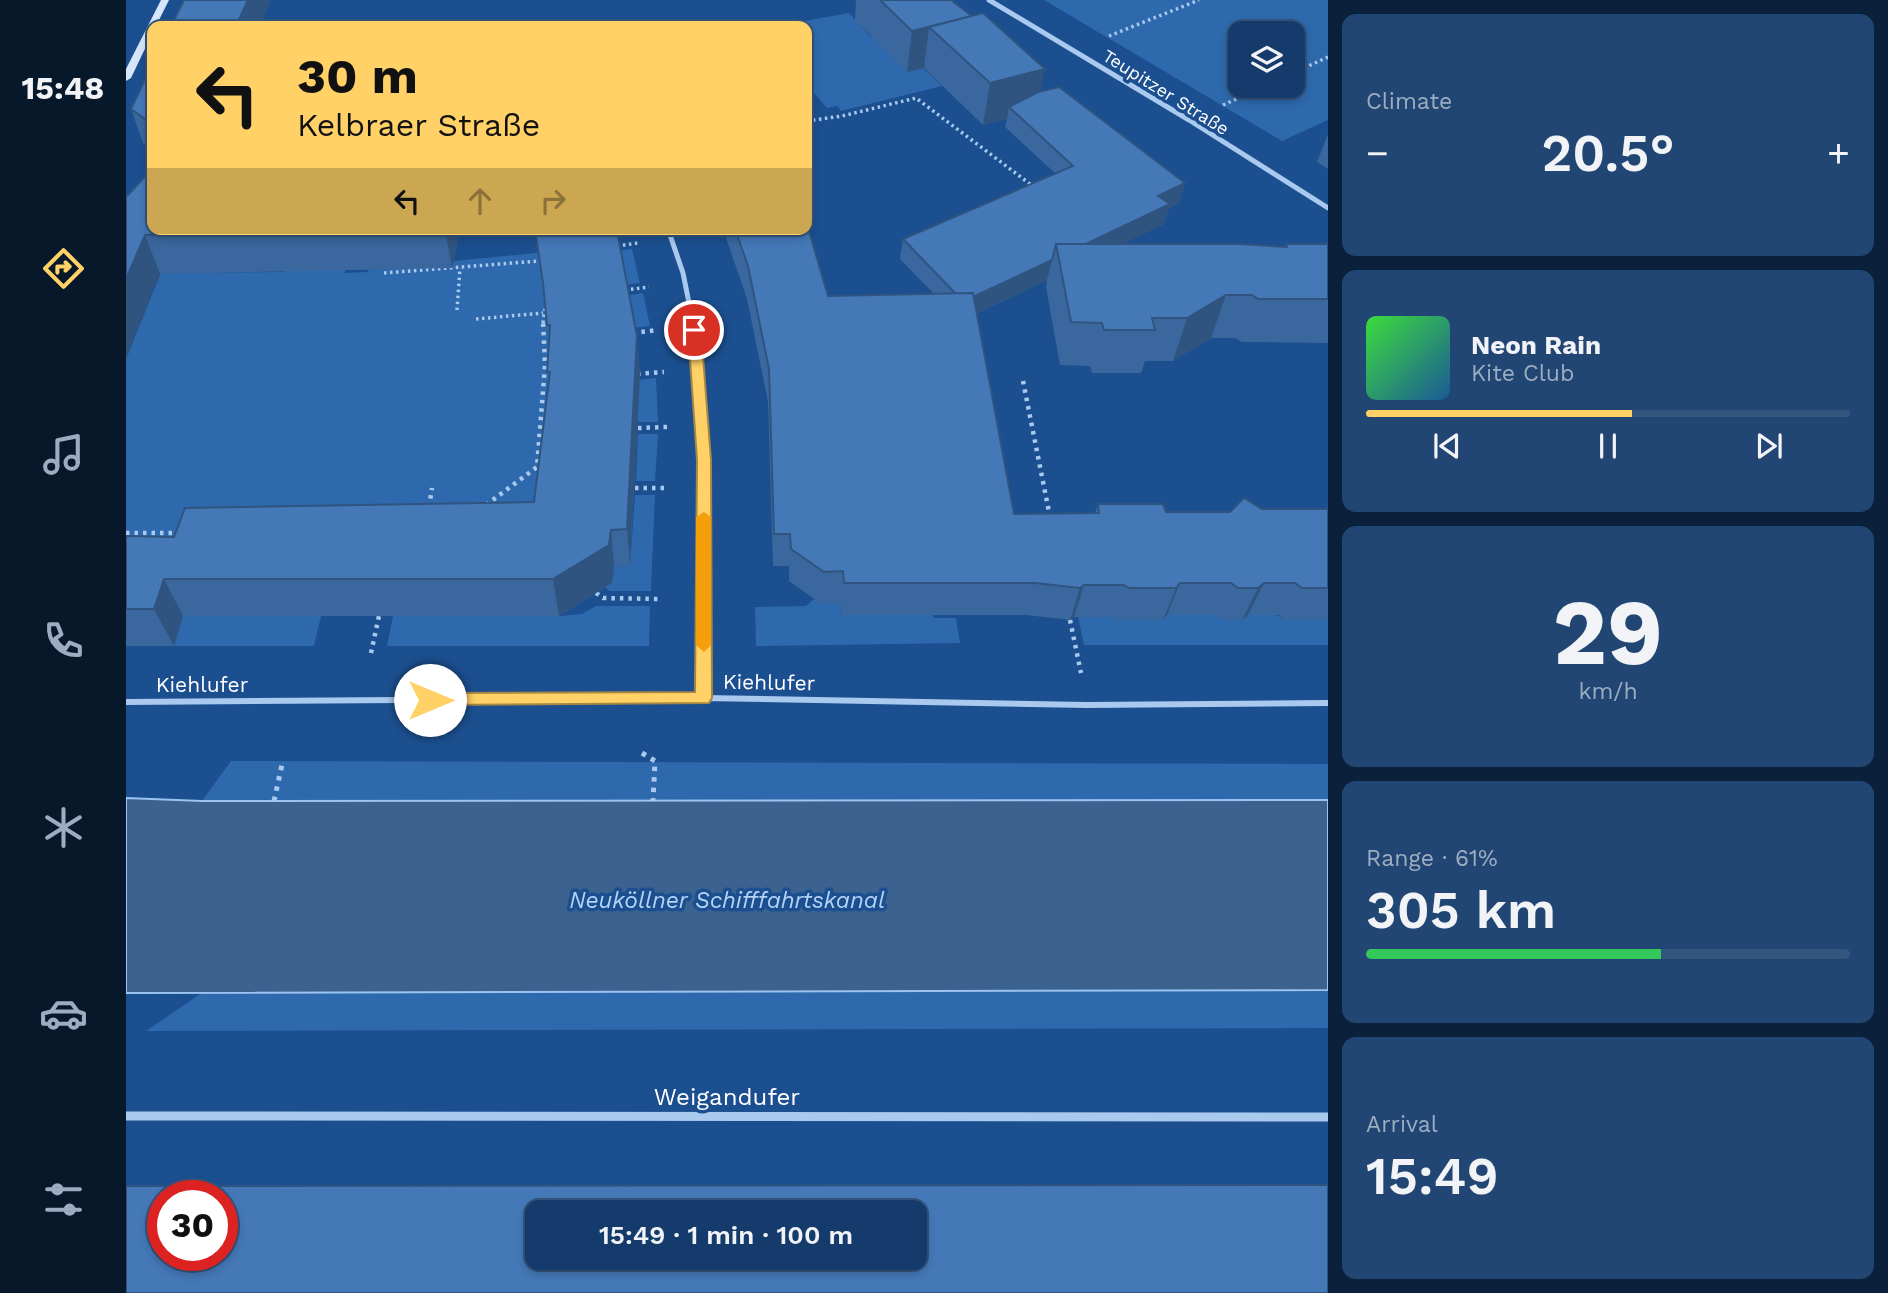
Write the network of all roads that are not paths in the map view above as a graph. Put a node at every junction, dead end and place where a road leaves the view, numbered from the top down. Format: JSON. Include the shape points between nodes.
{"nodes":[{"id":1,"x":164,"y":0,"type":"edge"},
{"id":2,"x":989,"y":0,"type":"edge"},
{"id":3,"x":154,"y":21,"type":"edge"},
{"id":4,"x":147,"y":35,"type":"edge"},
{"id":5,"x":126,"y":78,"type":"edge"},
{"id":6,"x":1328,"y":208,"type":"edge"},
{"id":7,"x":671,"y":235,"type":"edge"},
{"id":8,"x":703,"y":698,"type":"junction"},
{"id":9,"x":126,"y":702,"type":"edge"},
{"id":10,"x":1328,"y":703,"type":"edge"},
{"id":11,"x":126,"y":1116,"type":"edge"},
{"id":12,"x":1328,"y":1117,"type":"edge"}],
"edges":[{"from":1,"to":3,"type":"street"},
{"from":2,"to":6,"type":"street","name":"Teupitzer Straße"},
{"from":4,"to":5,"type":"street"},
{"from":7,"to":8,"type":"street","via":[[692,306],[699,379],[704,460]]},
{"from":8,"to":9,"type":"street","name":"Kiehlufer"},
{"from":8,"to":10,"type":"street","name":"Kiehlufer","via":[[1087,705]]},
{"from":11,"to":12,"type":"street","name":"Weigandufer"}]}
